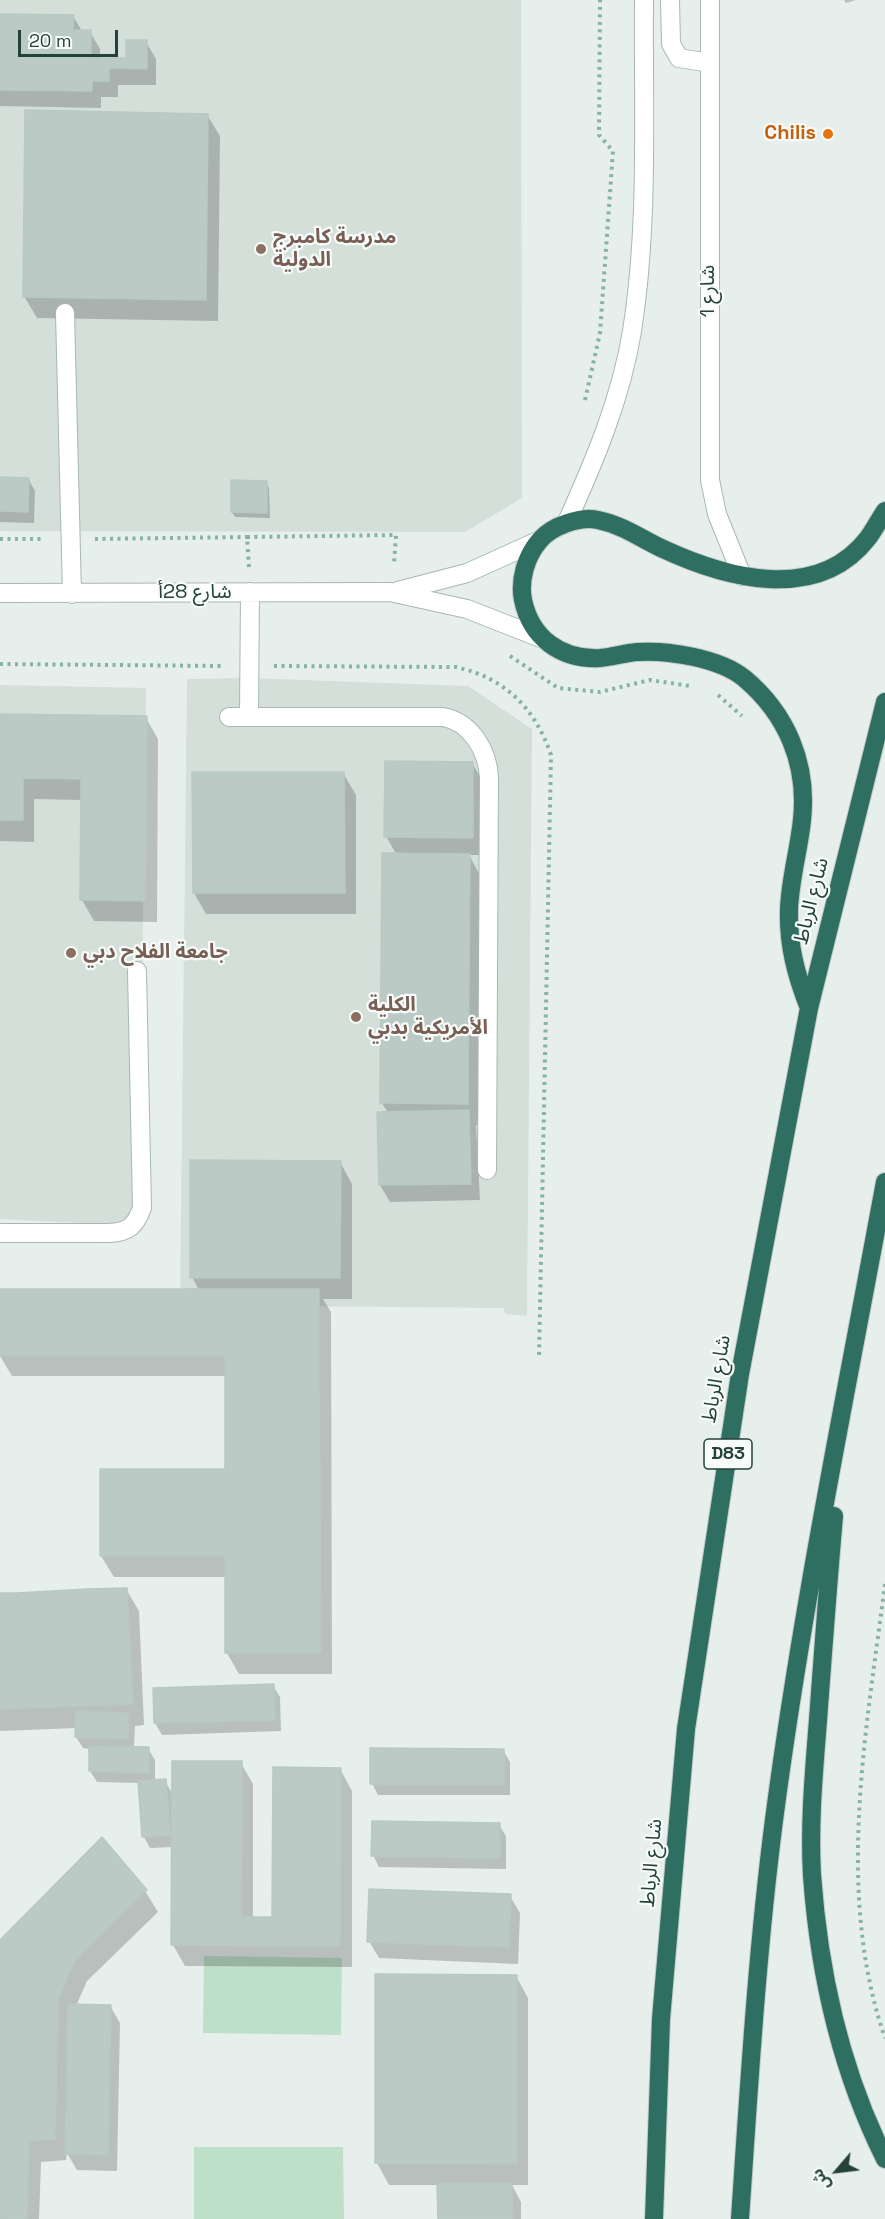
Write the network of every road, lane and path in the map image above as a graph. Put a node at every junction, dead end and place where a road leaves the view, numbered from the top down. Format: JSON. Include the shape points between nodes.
{"nodes":[{"id":1,"x":600,"y":0,"type":"edge"},
{"id":2,"x":644,"y":0,"type":"edge"},
{"id":3,"x":670,"y":0,"type":"edge"},
{"id":4,"x":711,"y":0,"type":"edge"},
{"id":5,"x":710,"y":63,"type":"junction"},
{"id":6,"x":65,"y":313,"type":"dead end"},
{"id":7,"x":583,"y":409,"type":"dead end"},
{"id":8,"x":885,"y":511,"type":"edge"},
{"id":9,"x":566,"y":524,"type":"junction"},
{"id":10,"x":247,"y":537,"type":"junction"},
{"id":11,"x":0,"y":539,"type":"edge"},
{"id":12,"x":71,"y":539,"type":"junction"},
{"id":13,"x":540,"y":540,"type":"junction"},
{"id":14,"x":742,"y":576,"type":"junction"},
{"id":15,"x":250,"y":592,"type":"junction"},
{"id":16,"x":390,"y":592,"type":"junction"},
{"id":17,"x":0,"y":593,"type":"edge"},
{"id":18,"x":72,"y":594,"type":"junction"},
{"id":19,"x":542,"y":638,"type":"junction"},
{"id":20,"x":0,"y":664,"type":"edge"},
{"id":21,"x":250,"y":666,"type":"junction"},
{"id":22,"x":885,"y":702,"type":"edge"},
{"id":23,"x":229,"y":717,"type":"dead end"},
{"id":24,"x":249,"y":717,"type":"junction"},
{"id":25,"x":137,"y":971,"type":"dead end"},
{"id":26,"x":809,"y":1008,"type":"junction"},
{"id":27,"x":486,"y":1170,"type":"dead end"},
{"id":28,"x":885,"y":1182,"type":"edge"},
{"id":29,"x":0,"y":1233,"type":"edge"},
{"id":30,"x":539,"y":1358,"type":"dead end"},
{"id":31,"x":841,"y":1426,"type":"junction"},
{"id":32,"x":885,"y":1584,"type":"edge"},
{"id":33,"x":885,"y":2038,"type":"edge"},
{"id":34,"x":885,"y":2159,"type":"edge"},
{"id":35,"x":654,"y":2219,"type":"edge"},
{"id":36,"x":740,"y":2219,"type":"edge"}],
"edges":[{"from":1,"to":7,"type":"path","via":[[599,135],[613,151],[600,333]]},
{"from":2,"to":9,"type":"street","via":[[640,264],[632,333],[616,401]]},
{"from":3,"to":5,"type":"street","via":[[671,44],[680,58]]},
{"from":4,"to":5,"type":"street","name":"شارع 1"},
{"from":5,"to":14,"type":"street","name":"شارع 1","via":[[710,480],[717,514]]},
{"from":6,"to":12,"type":"street"},
{"from":8,"to":14,"type":"highway","via":[[867,540],[841,562],[810,577],[776,581]]},
{"from":9,"to":13,"type":"highway"},
{"from":9,"to":14,"type":"highway","via":[[595,519],[701,564]]},
{"from":10,"to":12,"type":"path"},
{"from":10,"to":15,"type":"path"},
{"from":10,"to":16,"type":"path","via":[[396,536]]},
{"from":11,"to":12,"type":"path"},
{"from":12,"to":18,"type":"street"},
{"from":13,"to":16,"type":"street","name":"شارع 28أ","via":[[467,573]]},
{"from":13,"to":19,"type":"highway","via":[[526,563],[521,590],[527,616]]},
{"from":15,"to":16,"type":"street","name":"شارع 28أ"},
{"from":15,"to":18,"type":"street","name":"شارع 28أ"},
{"from":15,"to":21,"type":"street"},
{"from":16,"to":19,"type":"street","name":"شارع 28أ","via":[[467,609]]},
{"from":17,"to":18,"type":"street","name":"شارع 28أ"},
{"from":19,"to":26,"type":"highway","via":[[559,651],[580,657],[674,653],[708,661],[742,676],[770,702],[797,754],[803,787],[789,908],[795,973]]},
{"from":20,"to":21,"type":"path"},
{"from":21,"to":24,"type":"street"},
{"from":21,"to":30,"type":"path","via":[[456,668],[475,672],[511,691],[526,706],[546,739],[551,755]]},
{"from":22,"to":26,"type":"highway","name":"شارع الرباط","number":"D83"},
{"from":23,"to":24,"type":"street"},
{"from":24,"to":27,"type":"street","via":[[443,717],[464,724],[483,752],[489,778]]},
{"from":25,"to":29,"type":"street","via":[[142,1208],[136,1223],[124,1232]]},
{"from":26,"to":35,"type":"highway","name":"شارع الرباط","number":"D83","via":[[740,1374],[686,1729],[662,2019]]},
{"from":28,"to":31,"type":"highway"},
{"from":31,"to":34,"type":"highway","via":[[813,1784],[812,1872],[821,1960],[841,2047]]},
{"from":31,"to":36,"type":"highway","via":[[801,1632],[774,1822],[750,2065]]},
{"from":32,"to":33,"type":"path","via":[[863,1756],[857,1889],[873,2004]]}]}
